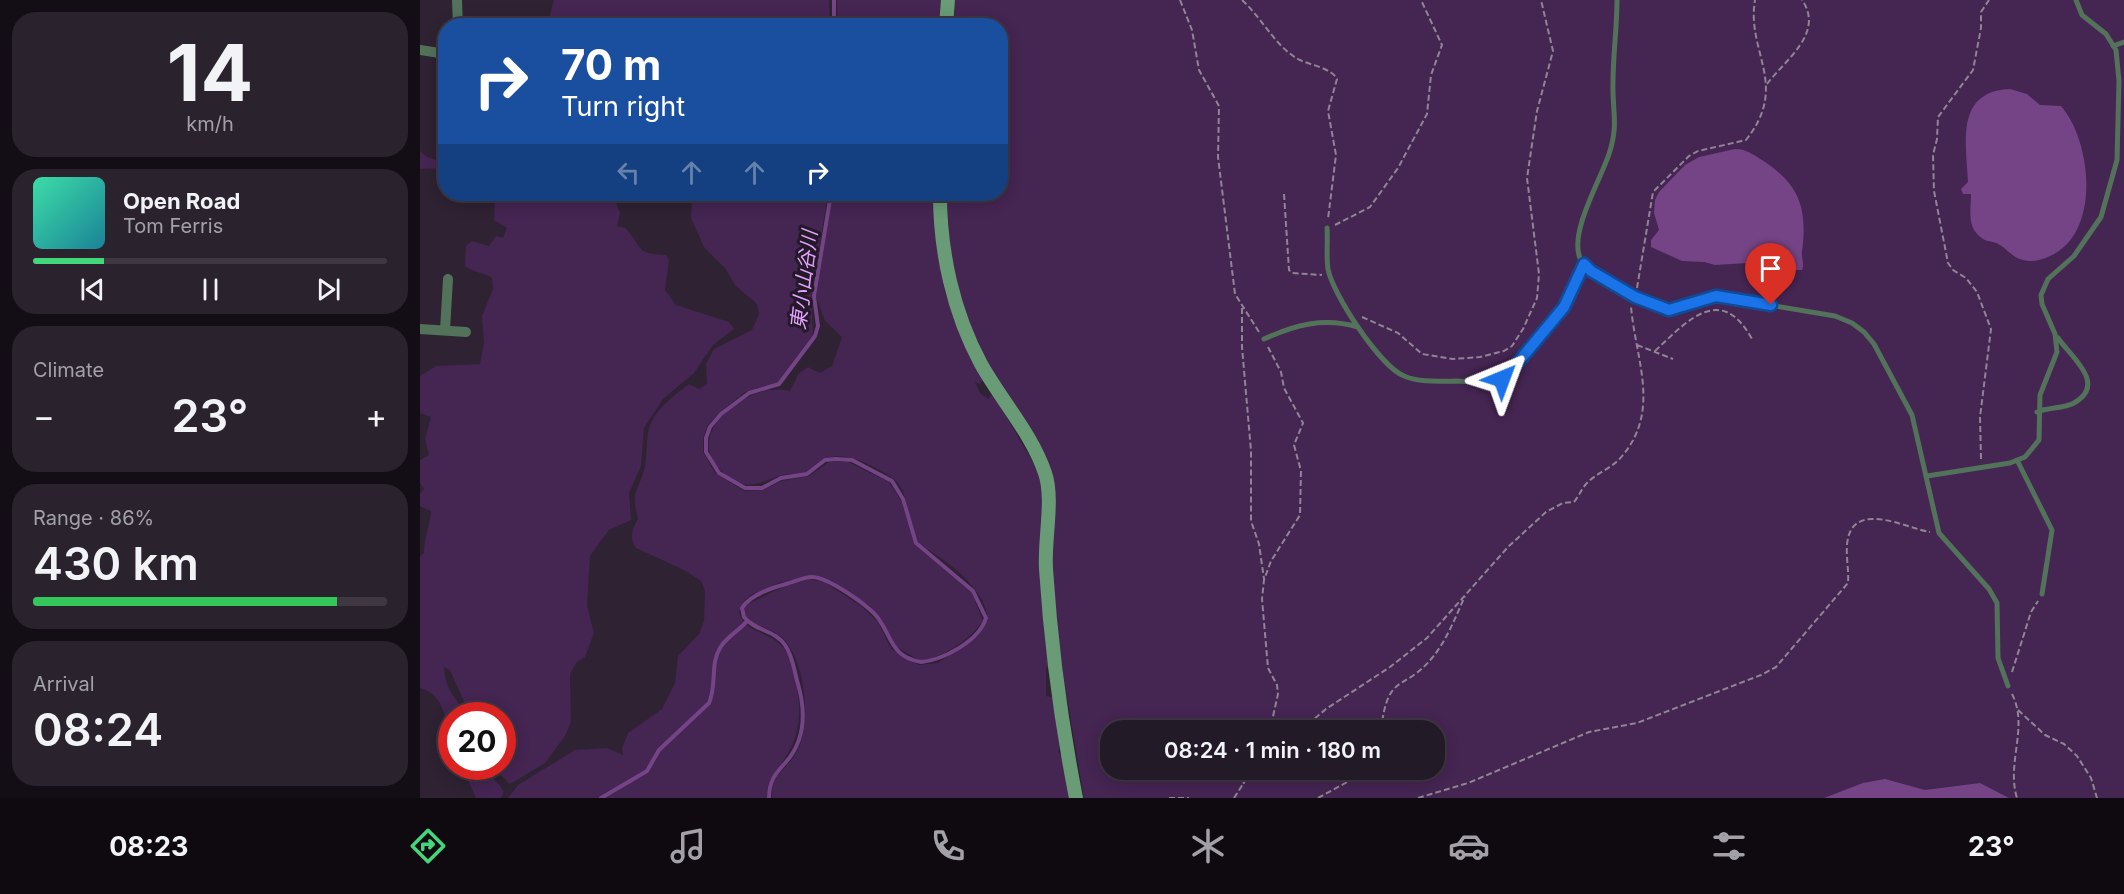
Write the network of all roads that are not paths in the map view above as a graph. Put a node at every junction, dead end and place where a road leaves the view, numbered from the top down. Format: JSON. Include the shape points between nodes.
{"nodes":[{"id":1,"x":457,"y":0,"type":"edge"},
{"id":2,"x":948,"y":0,"type":"edge"},
{"id":3,"x":1617,"y":0,"type":"edge"},
{"id":4,"x":2076,"y":0,"type":"edge"},
{"id":5,"x":458,"y":18,"type":"edge"},
{"id":6,"x":947,"y":18,"type":"edge"},
{"id":7,"x":2124,"y":42,"type":"edge"},
{"id":8,"x":2113,"y":45,"type":"junction"},
{"id":9,"x":420,"y":50,"type":"edge"},
{"id":10,"x":438,"y":53,"type":"edge"},
{"id":11,"x":2124,"y":70,"type":"edge"},
{"id":12,"x":2118,"y":75,"type":"junction"},
{"id":13,"x":940,"y":201,"type":"edge"},
{"id":14,"x":1327,"y":228,"type":"road end"},
{"id":15,"x":1584,"y":264,"type":"junction"},
{"id":16,"x":448,"y":279,"type":"dead end"},
{"id":17,"x":1358,"y":327,"type":"junction"},
{"id":18,"x":420,"y":328,"type":"edge"},
{"id":19,"x":445,"y":330,"type":"junction"},
{"id":20,"x":466,"y":332,"type":"dead end"},
{"id":21,"x":2055,"y":334,"type":"junction"},
{"id":22,"x":1264,"y":339,"type":"road end"},
{"id":23,"x":2037,"y":412,"type":"junction"},
{"id":24,"x":2017,"y":460,"type":"junction"},
{"id":25,"x":1927,"y":476,"type":"junction"},
{"id":26,"x":2042,"y":594,"type":"road end"},
{"id":27,"x":2008,"y":686,"type":"road end"},
{"id":28,"x":1076,"y":798,"type":"edge"}],
"edges":[{"from":1,"to":5,"type":"street"},
{"from":2,"to":6,"type":"street"},
{"from":3,"to":15,"type":"lane","via":[[1613,82],[1616,119],[1608,156],[1591,192],[1578,245]]},
{"from":4,"to":8,"type":"lane","via":[[2082,15],[2106,34]]},
{"from":7,"to":8,"type":"lane"},
{"from":8,"to":12,"type":"lane"},
{"from":9,"to":10,"type":"street"},
{"from":11,"to":12,"type":"lane"},
{"from":12,"to":21,"type":"lane","via":[[2117,160],[2101,217],[2074,256],[2048,279],[2041,295]]},
{"from":13,"to":28,"type":"street","via":[[944,256],[957,311],[981,363],[1045,474],[1050,620],[1064,737]]},
{"from":14,"to":17,"type":"lane","via":[[1330,275]]},
{"from":15,"to":17,"type":"lane","via":[[1564,307],[1502,379],[1488,382],[1407,377],[1390,365]]},
{"from":15,"to":25,"type":"lane","via":[[1632,296],[1669,310],[1707,297],[1728,297],[1835,316],[1852,323],[1874,344],[1912,415]]},
{"from":16,"to":19,"type":"street"},
{"from":17,"to":22,"type":"lane","via":[[1321,322],[1296,326]]},
{"from":18,"to":19,"type":"street"},
{"from":19,"to":20,"type":"street"},
{"from":21,"to":23,"type":"lane","via":[[2057,352]]},
{"from":21,"to":23,"type":"lane","via":[[2084,370],[2088,382],[2073,404]]},
{"from":23,"to":24,"type":"lane","via":[[2038,440],[2032,451]]},
{"from":24,"to":25,"type":"lane"},
{"from":24,"to":26,"type":"lane","via":[[2052,530]]},
{"from":25,"to":27,"type":"lane","via":[[1939,533],[1997,603],[1998,658]]}]}
